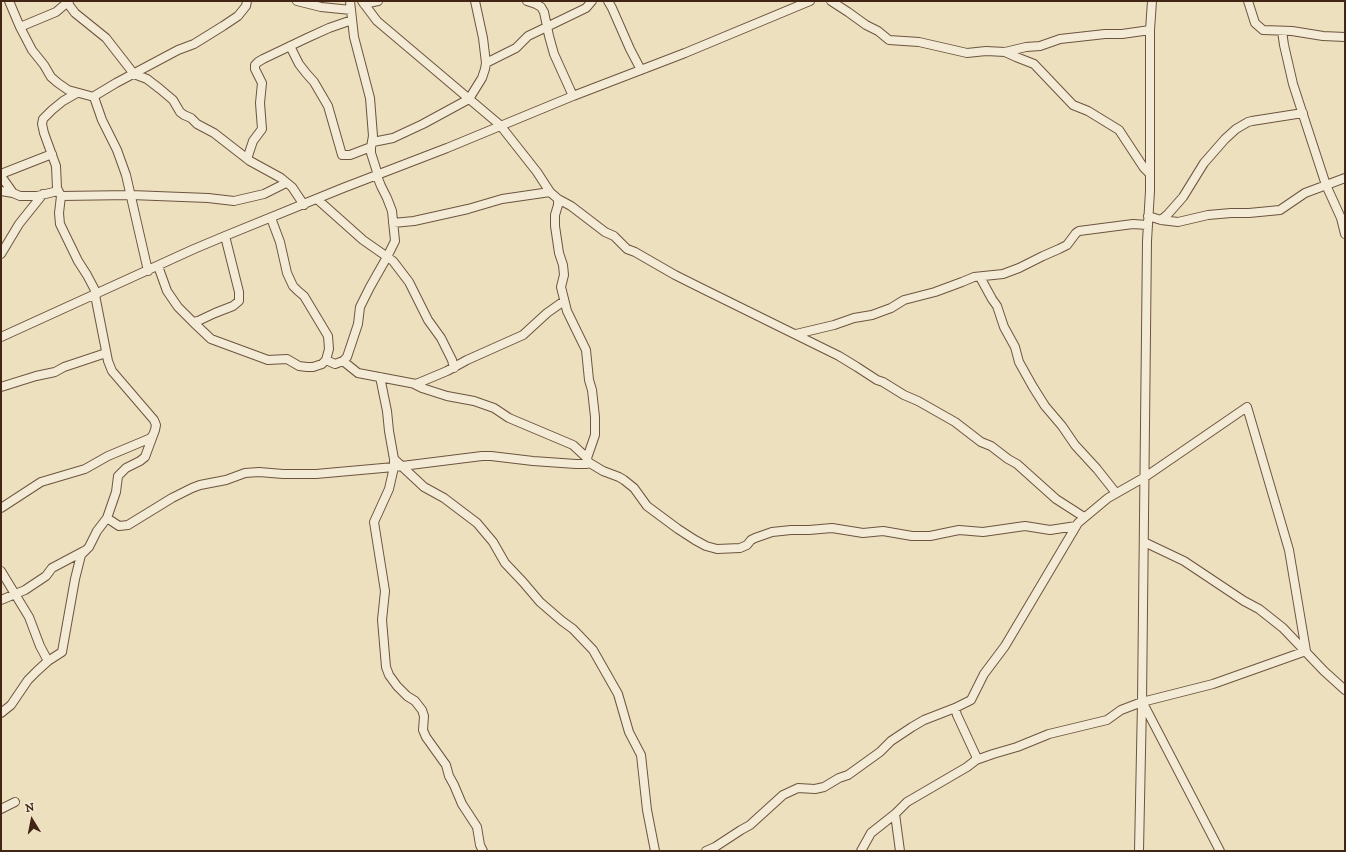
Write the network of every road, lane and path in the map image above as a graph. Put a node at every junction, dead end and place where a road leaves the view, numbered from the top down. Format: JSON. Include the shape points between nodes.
{"nodes":[{"id":1,"x":9,"y":1,"type":"edge"},
{"id":2,"x":67,"y":1,"type":"edge"},
{"id":3,"x":247,"y":1,"type":"edge"},
{"id":4,"x":297,"y":1,"type":"edge"},
{"id":5,"x":350,"y":1,"type":"edge"},
{"id":6,"x":378,"y":1,"type":"edge"},
{"id":7,"x":475,"y":1,"type":"edge"},
{"id":8,"x":527,"y":1,"type":"edge"},
{"id":9,"x":592,"y":1,"type":"edge"},
{"id":10,"x":608,"y":1,"type":"edge"},
{"id":11,"x":832,"y":1,"type":"edge"},
{"id":12,"x":1152,"y":1,"type":"edge"},
{"id":13,"x":1248,"y":1,"type":"edge"},
{"id":14,"x":363,"y":2,"type":"edge"},
{"id":15,"x":805,"y":2,"type":"edge"},
{"id":16,"x":539,"y":4,"type":"edge"},
{"id":17,"x":351,"y":10,"type":"junction"},
{"id":18,"x":352,"y":20,"type":"junction"},
{"id":19,"x":20,"y":27,"type":"junction"},
{"id":20,"x":548,"y":27,"type":"junction"},
{"id":21,"x":1150,"y":30,"type":"junction"},
{"id":22,"x":1282,"y":31,"type":"junction"},
{"id":23,"x":1345,"y":37,"type":"edge"},
{"id":24,"x":290,"y":46,"type":"junction"},
{"id":25,"x":1005,"y":52,"type":"junction"},
{"id":26,"x":486,"y":63,"type":"junction"},
{"id":27,"x":641,"y":70,"type":"junction"},
{"id":28,"x":134,"y":74,"type":"junction"},
{"id":29,"x":77,"y":93,"type":"junction"},
{"id":30,"x":573,"y":96,"type":"junction"},
{"id":31,"x":94,"y":98,"type":"junction"},
{"id":32,"x":469,"y":99,"type":"junction"},
{"id":33,"x":1303,"y":113,"type":"junction"},
{"id":34,"x":500,"y":125,"type":"junction"},
{"id":35,"x":372,"y":144,"type":"junction"},
{"id":36,"x":52,"y":154,"type":"junction"},
{"id":37,"x":247,"y":159,"type":"junction"},
{"id":38,"x":1149,"y":173,"type":"junction"},
{"id":39,"x":1,"y":175,"type":"edge"},
{"id":40,"x":378,"y":176,"type":"junction"},
{"id":41,"x":1345,"y":178,"type":"edge"},
{"id":42,"x":286,"y":182,"type":"junction"},
{"id":43,"x":1326,"y":185,"type":"junction"},
{"id":44,"x":1,"y":191,"type":"edge"},
{"id":45,"x":550,"y":192,"type":"junction"},
{"id":46,"x":13,"y":193,"type":"junction"},
{"id":47,"x":43,"y":194,"type":"junction"},
{"id":48,"x":60,"y":194,"type":"junction"},
{"id":49,"x":131,"y":195,"type":"junction"},
{"id":50,"x":317,"y":199,"type":"junction"},
{"id":51,"x":558,"y":199,"type":"junction"},
{"id":52,"x":304,"y":205,"type":"junction"},
{"id":53,"x":1148,"y":216,"type":"junction"},
{"id":54,"x":271,"y":218,"type":"junction"},
{"id":55,"x":1161,"y":220,"type":"junction"},
{"id":56,"x":393,"y":223,"type":"junction"},
{"id":57,"x":1147,"y":225,"type":"junction"},
{"id":58,"x":1345,"y":234,"type":"edge"},
{"id":59,"x":225,"y":236,"type":"junction"},
{"id":60,"x":1,"y":254,"type":"edge"},
{"id":61,"x":387,"y":257,"type":"junction"},
{"id":62,"x":158,"y":266,"type":"junction"},
{"id":63,"x":148,"y":271,"type":"junction"},
{"id":64,"x":980,"y":277,"type":"junction"},
{"id":65,"x":96,"y":294,"type":"junction"},
{"id":66,"x":564,"y":301,"type":"junction"},
{"id":67,"x":193,"y":322,"type":"junction"},
{"id":68,"x":796,"y":334,"type":"junction"},
{"id":69,"x":1,"y":337,"type":"edge"},
{"id":70,"x":106,"y":353,"type":"junction"},
{"id":71,"x":326,"y":360,"type":"junction"},
{"id":72,"x":343,"y":361,"type":"junction"},
{"id":73,"x":455,"y":364,"type":"junction"},
{"id":74,"x":380,"y":377,"type":"junction"},
{"id":75,"x":414,"y":384,"type":"junction"},
{"id":76,"x":1,"y":387,"type":"edge"},
{"id":77,"x":152,"y":436,"type":"junction"},
{"id":78,"x":588,"y":460,"type":"junction"},
{"id":79,"x":396,"y":464,"type":"junction"},
{"id":80,"x":1145,"y":477,"type":"junction"},
{"id":81,"x":1116,"y":493,"type":"junction"},
{"id":82,"x":1,"y":508,"type":"edge"},
{"id":83,"x":107,"y":518,"type":"junction"},
{"id":84,"x":1084,"y":518,"type":"junction"},
{"id":85,"x":1076,"y":526,"type":"junction"},
{"id":86,"x":1144,"y":542,"type":"junction"},
{"id":87,"x":85,"y":551,"type":"junction"},
{"id":88,"x":1,"y":571,"type":"edge"},
{"id":89,"x":14,"y":594,"type":"junction"},
{"id":90,"x":1,"y":600,"type":"edge"},
{"id":91,"x":1306,"y":651,"type":"junction"},
{"id":92,"x":48,"y":661,"type":"junction"},
{"id":93,"x":1345,"y":690,"type":"edge"},
{"id":94,"x":1142,"y":702,"type":"junction"},
{"id":95,"x":955,"y":708,"type":"junction"},
{"id":96,"x":1,"y":713,"type":"edge"},
{"id":97,"x":976,"y":760,"type":"junction"},
{"id":98,"x":15,"y":802,"type":"dead end"},
{"id":99,"x":1,"y":809,"type":"edge"},
{"id":100,"x":895,"y":814,"type":"junction"},
{"id":101,"x":483,"y":851,"type":"edge"},
{"id":102,"x":655,"y":851,"type":"edge"},
{"id":103,"x":706,"y":851,"type":"edge"},
{"id":104,"x":861,"y":851,"type":"edge"},
{"id":105,"x":900,"y":851,"type":"edge"},
{"id":106,"x":1139,"y":851,"type":"edge"},
{"id":107,"x":1220,"y":851,"type":"edge"}],
"edges":[{"from":1,"to":19,"type":"street"},
{"from":2,"to":19,"type":"street","via":[[56,12]]},
{"from":2,"to":28,"type":"street","via":[[75,13],[106,38]]},
{"from":3,"to":28,"type":"street","via":[[238,16],[223,26],[194,44]]},
{"from":4,"to":17,"type":"street"},
{"from":5,"to":17,"type":"street"},
{"from":6,"to":14,"type":"street"},
{"from":7,"to":26,"type":"street"},
{"from":8,"to":16,"type":"street"},
{"from":9,"to":20,"type":"street","via":[[586,8]]},
{"from":10,"to":27,"type":"street"},
{"from":11,"to":25,"type":"street","via":[[889,40],[919,42],[967,53]]},
{"from":12,"to":21,"type":"street"},
{"from":13,"to":22,"type":"street","via":[[1255,23],[1263,30]]},
{"from":14,"to":32,"type":"street","via":[[377,21]]},
{"from":15,"to":27,"type":"street"},
{"from":16,"to":20,"type":"street"},
{"from":17,"to":18,"type":"street"},
{"from":18,"to":24,"type":"street"},
{"from":18,"to":35,"type":"street","via":[[372,110]]},
{"from":19,"to":29,"type":"street","via":[[51,77],[68,90]]},
{"from":20,"to":26,"type":"street","via":[[528,36],[516,48]]},
{"from":20,"to":30,"type":"street","via":[[554,54]]},
{"from":21,"to":25,"type":"street","via":[[1060,39],[1040,46]]},
{"from":21,"to":38,"type":"street"},
{"from":22,"to":23,"type":"street"},
{"from":22,"to":33,"type":"street"},
{"from":24,"to":35,"type":"street","via":[[299,64],[314,82],[328,106],[342,155],[350,155]]},
{"from":24,"to":37,"type":"street","via":[[256,65],[255,69],[262,83],[262,129],[253,141]]},
{"from":25,"to":38,"type":"street","via":[[1034,64],[1073,105],[1119,130]]},
{"from":26,"to":32,"type":"street","via":[[482,78]]},
{"from":27,"to":30,"type":"street"},
{"from":28,"to":31,"type":"street"},
{"from":28,"to":37,"type":"street","via":[[152,83],[170,97],[180,112],[214,133]]},
{"from":29,"to":31,"type":"street"},
{"from":29,"to":36,"type":"street","via":[[63,101],[43,119],[44,134]]},
{"from":30,"to":34,"type":"street"},
{"from":31,"to":49,"type":"street","via":[[118,150]]},
{"from":32,"to":34,"type":"street"},
{"from":32,"to":35,"type":"street","via":[[393,138]]},
{"from":33,"to":43,"type":"street"},
{"from":33,"to":55,"type":"street","via":[[1248,122],[1236,129],[1204,163],[1183,197]]},
{"from":34,"to":40,"type":"street"},
{"from":34,"to":45,"type":"street"},
{"from":35,"to":40,"type":"street"},
{"from":36,"to":39,"type":"street"},
{"from":36,"to":48,"type":"street"},
{"from":37,"to":42,"type":"street"},
{"from":38,"to":53,"type":"street"},
{"from":39,"to":46,"type":"street"},
{"from":40,"to":50,"type":"street"},
{"from":40,"to":56,"type":"street","via":[[392,210]]},
{"from":41,"to":43,"type":"street"},
{"from":42,"to":49,"type":"street","via":[[264,194],[234,201]]},
{"from":42,"to":52,"type":"street"},
{"from":43,"to":55,"type":"street","via":[[1305,193],[1280,210],[1230,212],[1178,222]]},
{"from":43,"to":58,"type":"street"},
{"from":44,"to":46,"type":"street"},
{"from":45,"to":51,"type":"street"},
{"from":45,"to":56,"type":"street","via":[[502,199],[414,221]]},
{"from":46,"to":47,"type":"street","via":[[20,196]]},
{"from":47,"to":48,"type":"street"},
{"from":47,"to":60,"type":"street","via":[[19,224]]},
{"from":48,"to":49,"type":"street"},
{"from":48,"to":65,"type":"street","via":[[60,224]]},
{"from":49,"to":63,"type":"street"},
{"from":50,"to":52,"type":"street"},
{"from":50,"to":61,"type":"street","via":[[363,240]]},
{"from":51,"to":66,"type":"street","via":[[555,226],[563,265],[561,287]]},
{"from":51,"to":68,"type":"street","via":[[614,236],[627,249]]},
{"from":52,"to":54,"type":"street"},
{"from":53,"to":55,"type":"street"},
{"from":53,"to":57,"type":"street"},
{"from":54,"to":59,"type":"street"},
{"from":54,"to":71,"type":"street","via":[[293,286],[304,296],[328,336],[329,349]]},
{"from":56,"to":61,"type":"street","via":[[394,241]]},
{"from":57,"to":64,"type":"street","via":[[1133,224],[1079,231],[1059,249],[1019,268],[1003,274]]},
{"from":57,"to":80,"type":"street"},
{"from":59,"to":62,"type":"street"},
{"from":59,"to":67,"type":"street","via":[[239,301],[233,306]]},
{"from":61,"to":72,"type":"street","via":[[360,307],[358,324],[348,357]]},
{"from":61,"to":73,"type":"street","via":[[409,282],[428,320]]},
{"from":62,"to":63,"type":"street"},
{"from":62,"to":67,"type":"street","via":[[167,291]]},
{"from":63,"to":65,"type":"street"},
{"from":64,"to":68,"type":"street","via":[[904,300],[872,315]]},
{"from":64,"to":81,"type":"street","via":[[997,306],[1019,362],[1033,387],[1075,445]]},
{"from":65,"to":69,"type":"street"},
{"from":65,"to":70,"type":"street"},
{"from":66,"to":73,"type":"street","via":[[523,335]]},
{"from":66,"to":78,"type":"street","via":[[586,350],[595,427]]},
{"from":67,"to":71,"type":"street","via":[[211,339],[268,360],[287,359],[306,367],[322,364]]},
{"from":68,"to":84,"type":"street","via":[[955,422],[1017,464],[1056,499]]},
{"from":70,"to":76,"type":"street","via":[[55,372]]},
{"from":70,"to":77,"type":"street","via":[[112,371],[154,420],[156,425]]},
{"from":71,"to":72,"type":"street","via":[[334,364]]},
{"from":72,"to":74,"type":"street","via":[[358,373]]},
{"from":73,"to":75,"type":"street","via":[[423,382]]},
{"from":74,"to":75,"type":"street"},
{"from":74,"to":79,"type":"street"},
{"from":75,"to":78,"type":"street","via":[[447,396],[494,408],[509,418],[573,446]]},
{"from":77,"to":82,"type":"street","via":[[85,469],[41,482]]},
{"from":77,"to":83,"type":"street","via":[[145,457],[118,476],[116,492]]},
{"from":78,"to":79,"type":"street","via":[[587,464],[576,464],[482,456]]},
{"from":78,"to":85,"type":"street","via":[[603,471],[624,480],[634,488],[646,506],[678,529],[706,546],[717,549],[740,548],[755,538],[772,532],[791,530],[832,528],[859,533],[883,531],[930,536],[959,530],[983,532],[1025,526],[1050,530]]},
{"from":79,"to":83,"type":"street","via":[[316,474],[245,473],[192,488],[128,526],[119,526]]},
{"from":79,"to":101,"type":"street","via":[[389,489],[374,522],[385,591],[382,626],[386,668],[397,686],[422,710],[426,738],[446,765],[462,804],[477,827]]},
{"from":79,"to":102,"type":"street","via":[[424,487],[444,498],[477,523],[493,542],[505,563],[540,602],[573,629],[593,650],[618,694],[629,732],[641,755],[646,804]]},
{"from":80,"to":81,"type":"street"},
{"from":80,"to":86,"type":"street"},
{"from":80,"to":91,"type":"street","via":[[1247,407],[1288,550]]},
{"from":81,"to":84,"type":"street"},
{"from":83,"to":87,"type":"street"},
{"from":84,"to":85,"type":"street"},
{"from":85,"to":95,"type":"street","via":[[1005,646],[984,674],[971,700]]},
{"from":86,"to":91,"type":"street","via":[[1184,561],[1259,609]]},
{"from":86,"to":94,"type":"street"},
{"from":87,"to":89,"type":"street","via":[[52,568],[46,576]]},
{"from":87,"to":92,"type":"street","via":[[77,572],[63,649],[60,654]]},
{"from":88,"to":89,"type":"street"},
{"from":89,"to":90,"type":"street"},
{"from":89,"to":92,"type":"street","via":[[29,618]]},
{"from":91,"to":93,"type":"street"},
{"from":91,"to":94,"type":"street","via":[[1213,684]]},
{"from":92,"to":96,"type":"street","via":[[28,680],[11,705]]},
{"from":94,"to":97,"type":"street","via":[[1121,710],[1107,720],[1049,734]]},
{"from":94,"to":106,"type":"street"},
{"from":94,"to":107,"type":"street"},
{"from":95,"to":97,"type":"street"},
{"from":95,"to":103,"type":"street","via":[[912,727],[848,775],[824,787],[798,788],[783,795],[750,825]]},
{"from":97,"to":100,"type":"street","via":[[907,802]]},
{"from":98,"to":99,"type":"street"},
{"from":100,"to":104,"type":"street","via":[[871,833]]},
{"from":100,"to":105,"type":"street"}]}
